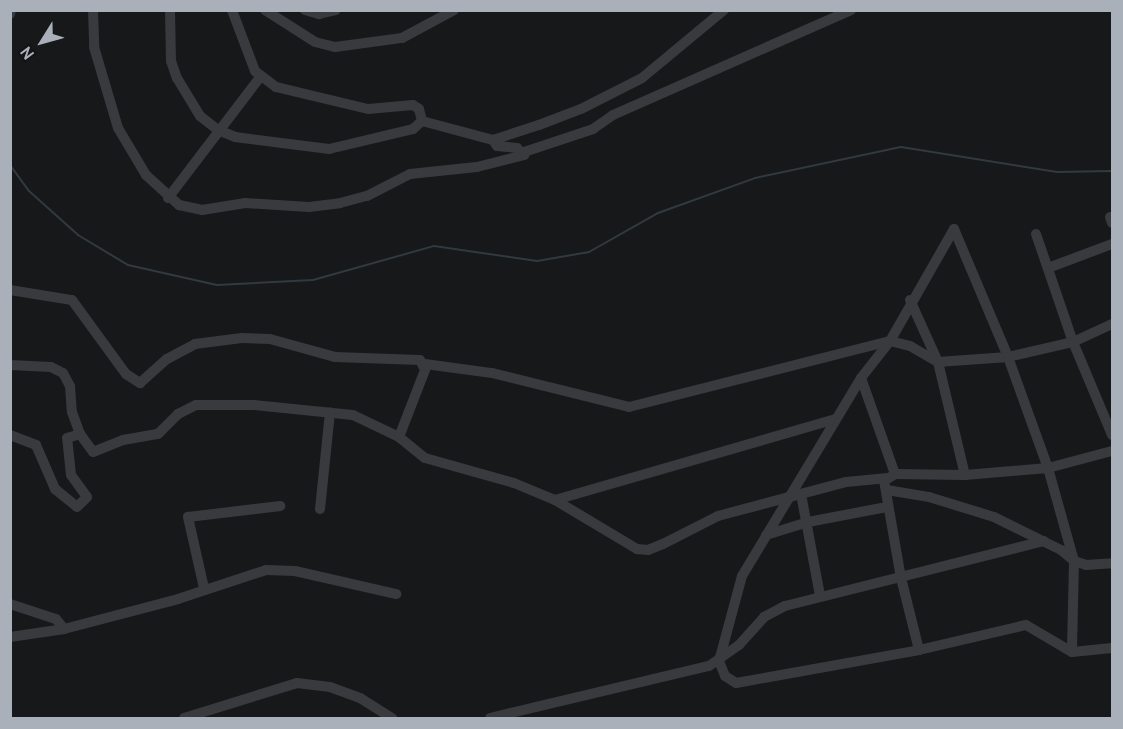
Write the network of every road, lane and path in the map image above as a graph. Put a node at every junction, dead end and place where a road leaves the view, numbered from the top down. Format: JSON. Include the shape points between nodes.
{"nodes":[{"id":1,"x":93,"y":10,"type":"edge"},
{"id":2,"x":170,"y":10,"type":"edge"},
{"id":3,"x":232,"y":10,"type":"edge"},
{"id":4,"x":265,"y":10,"type":"edge"},
{"id":5,"x":305,"y":10,"type":"edge"},
{"id":6,"x":336,"y":10,"type":"edge"},
{"id":7,"x":454,"y":10,"type":"edge"},
{"id":8,"x":724,"y":10,"type":"edge"},
{"id":9,"x":851,"y":10,"type":"edge"},
{"id":10,"x":261,"y":76,"type":"junction"},
{"id":11,"x":422,"y":121,"type":"junction"},
{"id":12,"x":218,"y":130,"type":"junction"},
{"id":13,"x":493,"y":140,"type":"junction"},
{"id":14,"x":524,"y":152,"type":"junction"},
{"id":15,"x":168,"y":198,"type":"junction"},
{"id":16,"x":1036,"y":234,"type":"dead end"},
{"id":17,"x":1113,"y":244,"type":"edge"},
{"id":18,"x":1048,"y":268,"type":"junction"},
{"id":19,"x":10,"y":290,"type":"edge"},
{"id":20,"x":910,"y":300,"type":"junction"},
{"id":21,"x":1113,"y":324,"type":"edge"},
{"id":22,"x":890,"y":341,"type":"junction"},
{"id":23,"x":1073,"y":342,"type":"junction"},
{"id":24,"x":1008,"y":357,"type":"junction"},
{"id":25,"x":938,"y":362,"type":"junction"},
{"id":26,"x":425,"y":364,"type":"junction"},
{"id":27,"x":10,"y":365,"type":"edge"},
{"id":28,"x":861,"y":378,"type":"junction"},
{"id":29,"x":330,"y":413,"type":"junction"},
{"id":30,"x":836,"y":420,"type":"junction"},
{"id":31,"x":80,"y":434,"type":"junction"},
{"id":32,"x":10,"y":435,"type":"edge"},
{"id":33,"x":1113,"y":435,"type":"edge"},
{"id":34,"x":399,"y":437,"type":"junction"},
{"id":35,"x":1113,"y":451,"type":"edge"},
{"id":36,"x":1048,"y":468,"type":"junction"},
{"id":37,"x":891,"y":476,"type":"junction"},
{"id":38,"x":965,"y":476,"type":"junction"},
{"id":39,"x":887,"y":490,"type":"junction"},
{"id":40,"x":801,"y":494,"type":"junction"},
{"id":41,"x":789,"y":498,"type":"junction"},
{"id":42,"x":555,"y":500,"type":"junction"},
{"id":43,"x":280,"y":506,"type":"dead end"},
{"id":44,"x":887,"y":507,"type":"junction"},
{"id":45,"x":320,"y":508,"type":"dead end"},
{"id":46,"x":808,"y":522,"type":"junction"},
{"id":47,"x":766,"y":535,"type":"junction"},
{"id":48,"x":1044,"y":541,"type":"junction"},
{"id":49,"x":1074,"y":561,"type":"junction"},
{"id":50,"x":1113,"y":563,"type":"edge"},
{"id":51,"x":901,"y":578,"type":"junction"},
{"id":52,"x":204,"y":588,"type":"junction"},
{"id":53,"x":396,"y":594,"type":"dead end"},
{"id":54,"x":820,"y":596,"type":"junction"},
{"id":55,"x":10,"y":604,"type":"edge"},
{"id":56,"x":64,"y":629,"type":"junction"},
{"id":57,"x":10,"y":637,"type":"edge"},
{"id":58,"x":1113,"y":648,"type":"edge"},
{"id":59,"x":919,"y":650,"type":"junction"},
{"id":60,"x":1072,"y":652,"type":"junction"},
{"id":61,"x":719,"y":661,"type":"junction"},
{"id":62,"x":184,"y":718,"type":"edge"},
{"id":63,"x":392,"y":718,"type":"edge"},
{"id":64,"x":490,"y":718,"type":"edge"}],
"edges":[{"from":1,"to":15,"type":"street","via":[[94,47],[118,128],[146,175]]},
{"from":2,"to":12,"type":"street","via":[[171,61],[177,78],[200,116]]},
{"from":3,"to":10,"type":"street","via":[[247,57]]},
{"from":4,"to":7,"type":"street","via":[[315,42],[335,46],[402,38]]},
{"from":5,"to":6,"type":"street","via":[[320,14]]},
{"from":8,"to":13,"type":"street","via":[[642,78],[581,109]]},
{"from":9,"to":14,"type":"street","via":[[613,115],[593,129]]},
{"from":10,"to":11,"type":"street","via":[[287,93],[368,110],[413,105],[419,109]]},
{"from":10,"to":12,"type":"street"},
{"from":11,"to":12,"type":"street","via":[[413,129],[329,149],[235,137]]},
{"from":11,"to":13,"type":"street"},
{"from":12,"to":15,"type":"street"},
{"from":13,"to":14,"type":"street","via":[[496,146]]},
{"from":14,"to":15,"type":"street","via":[[521,158],[477,167],[410,174],[367,196],[319,205],[246,203],[202,210]]},
{"from":16,"to":18,"type":"street"},
{"from":17,"to":18,"type":"street"},
{"from":18,"to":23,"type":"street"},
{"from":19,"to":26,"type":"street","via":[[72,300],[126,374],[140,383],[167,358],[195,344],[242,338],[270,339],[335,357],[420,360]]},
{"from":20,"to":22,"type":"street"},
{"from":20,"to":24,"type":"street","via":[[954,229]]},
{"from":20,"to":25,"type":"street"},
{"from":21,"to":23,"type":"street"},
{"from":22,"to":25,"type":"street","via":[[910,346]]},
{"from":22,"to":26,"type":"street","via":[[629,407],[492,373]]},
{"from":22,"to":28,"type":"street"},
{"from":23,"to":24,"type":"street"},
{"from":23,"to":33,"type":"street"},
{"from":24,"to":25,"type":"street"},
{"from":24,"to":36,"type":"street"},
{"from":25,"to":38,"type":"street"},
{"from":26,"to":34,"type":"street"},
{"from":27,"to":31,"type":"street","via":[[51,367],[63,373],[70,386],[72,412]]},
{"from":28,"to":30,"type":"street"},
{"from":28,"to":37,"type":"street"},
{"from":29,"to":31,"type":"street","via":[[196,405],[178,414],[158,434],[123,440],[98,452],[87,447]]},
{"from":29,"to":34,"type":"street","via":[[363,418]]},
{"from":29,"to":45,"type":"street"},
{"from":30,"to":41,"type":"street"},
{"from":30,"to":42,"type":"street"},
{"from":31,"to":32,"type":"street","via":[[67,438],[71,475],[87,497],[77,507],[55,489],[36,445]]},
{"from":34,"to":42,"type":"street","via":[[425,458],[514,483]]},
{"from":35,"to":36,"type":"street"},
{"from":36,"to":38,"type":"street"},
{"from":36,"to":49,"type":"street"},
{"from":37,"to":38,"type":"street"},
{"from":37,"to":39,"type":"street","via":[[884,481]]},
{"from":37,"to":40,"type":"street"},
{"from":39,"to":44,"type":"street"},
{"from":39,"to":48,"type":"street","via":[[967,508]]},
{"from":40,"to":41,"type":"street"},
{"from":40,"to":46,"type":"street"},
{"from":41,"to":42,"type":"street","via":[[718,516],[648,550],[626,543]]},
{"from":41,"to":47,"type":"street"},
{"from":43,"to":52,"type":"street","via":[[188,517]]},
{"from":44,"to":46,"type":"street"},
{"from":44,"to":51,"type":"street"},
{"from":46,"to":47,"type":"street"},
{"from":46,"to":54,"type":"street"},
{"from":47,"to":61,"type":"street","via":[[742,576]]},
{"from":48,"to":49,"type":"street"},
{"from":48,"to":51,"type":"street"},
{"from":49,"to":50,"type":"street","via":[[1086,565]]},
{"from":49,"to":60,"type":"street"},
{"from":51,"to":54,"type":"street"},
{"from":51,"to":59,"type":"street"},
{"from":52,"to":53,"type":"street","via":[[242,575],[276,570]]},
{"from":52,"to":56,"type":"street","via":[[178,599]]},
{"from":54,"to":61,"type":"street","via":[[774,611]]},
{"from":55,"to":56,"type":"street","via":[[56,619]]},
{"from":56,"to":57,"type":"street"},
{"from":58,"to":60,"type":"street"},
{"from":59,"to":60,"type":"street","via":[[1026,625]]},
{"from":59,"to":61,"type":"street","via":[[736,683],[725,676]]},
{"from":61,"to":64,"type":"street"},
{"from":62,"to":63,"type":"street","via":[[297,683],[330,687],[360,698]]}]}
